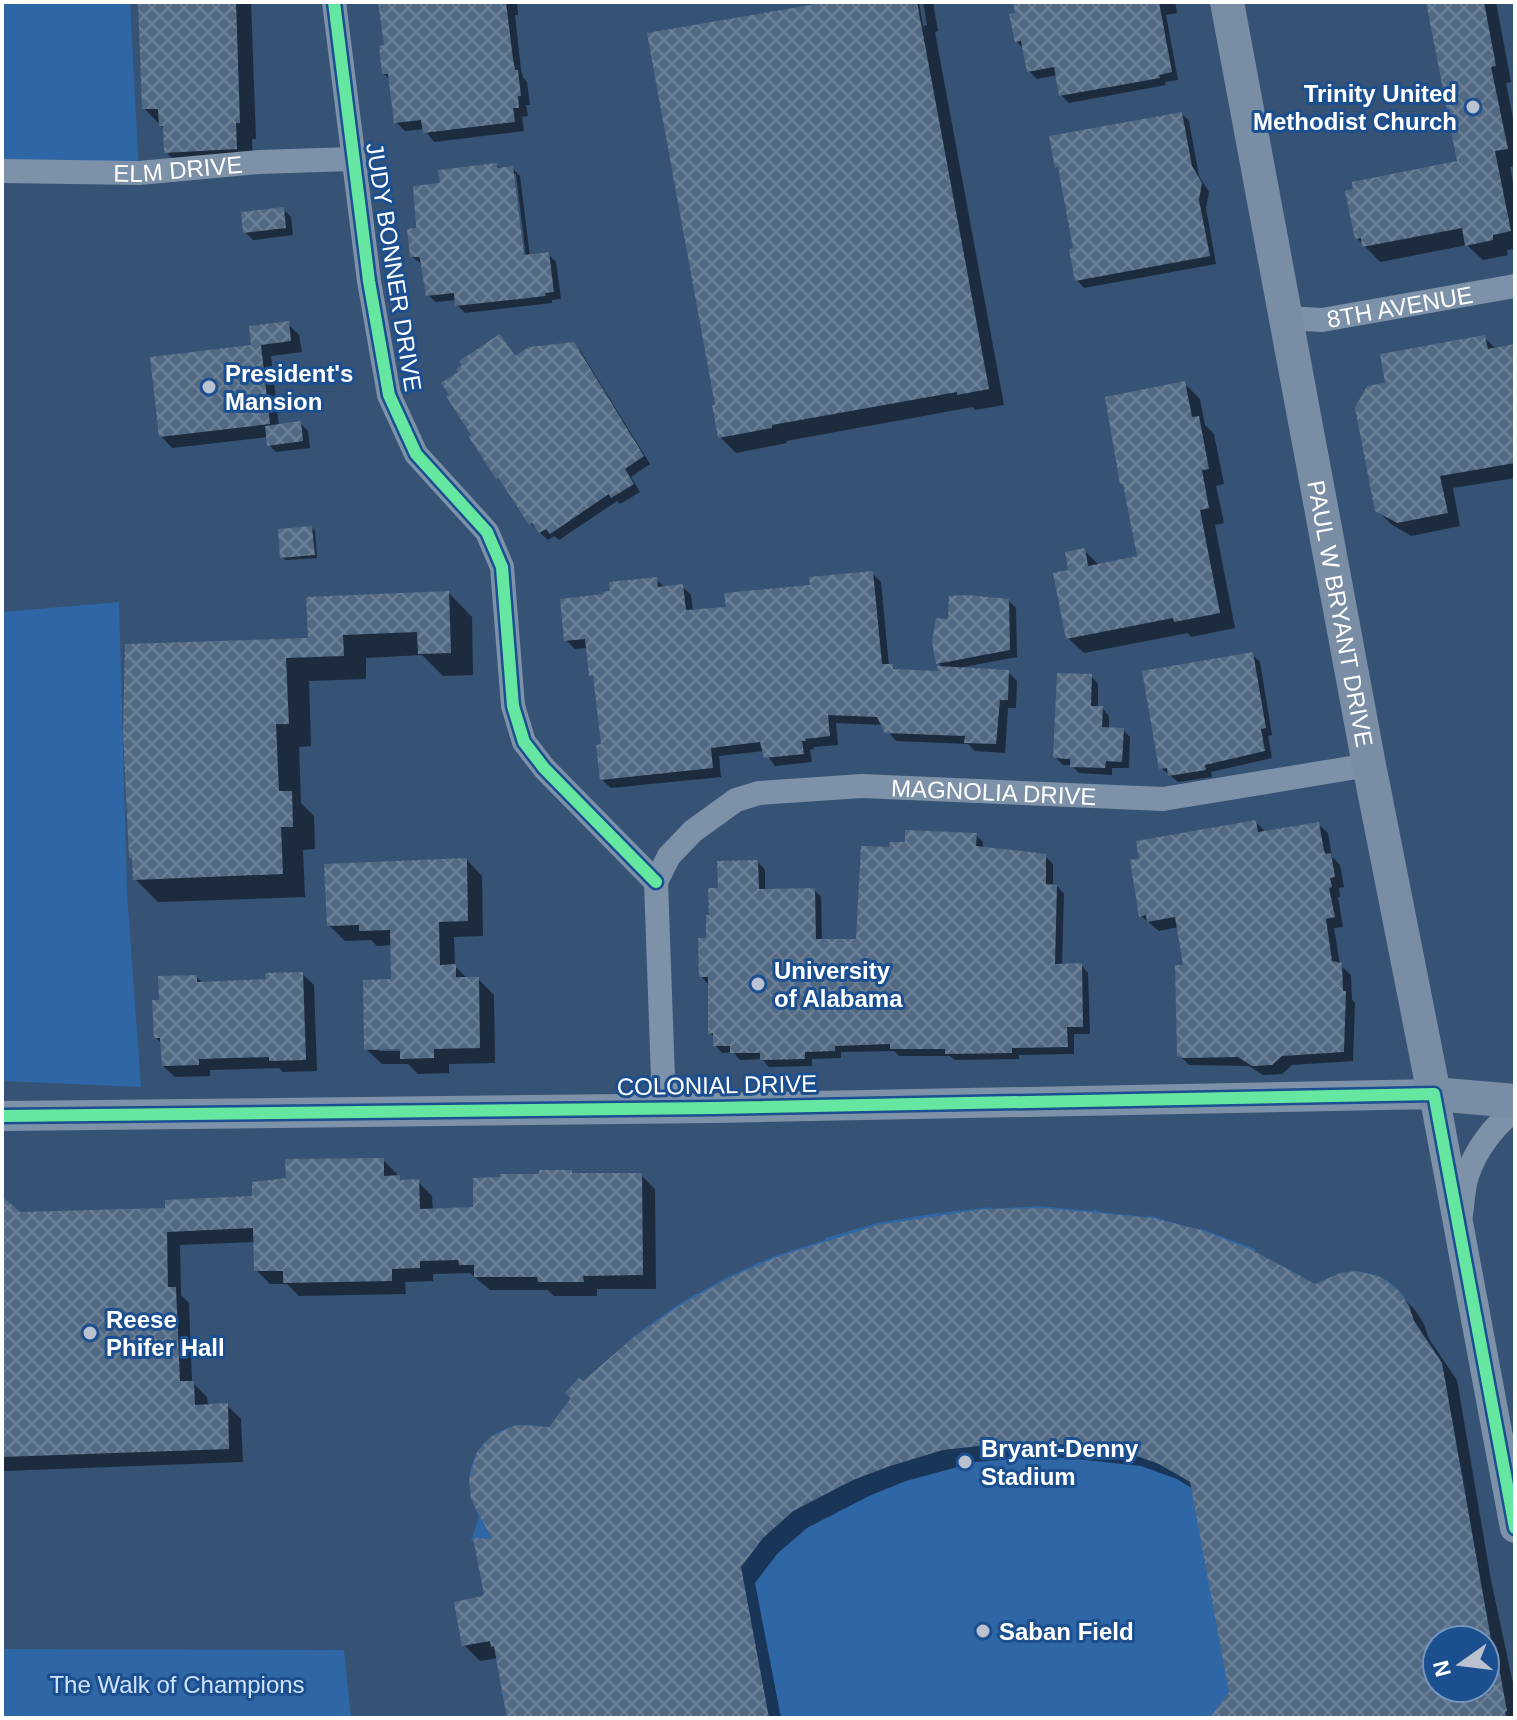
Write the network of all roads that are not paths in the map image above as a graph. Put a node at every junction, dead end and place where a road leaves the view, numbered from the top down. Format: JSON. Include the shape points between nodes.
{"nodes":[{"id":1,"x":334,"y":2,"type":"edge"},
{"id":2,"x":1227,"y":2,"type":"edge"},
{"id":3,"x":352,"y":159,"type":"junction"},
{"id":4,"x":2,"y":171,"type":"edge"},
{"id":5,"x":1515,"y":286,"type":"edge"},
{"id":6,"x":1285,"y":318,"type":"junction"},
{"id":7,"x":1369,"y":765,"type":"junction"},
{"id":8,"x":656,"y":882,"type":"junction"},
{"id":9,"x":1434,"y":1094,"type":"junction"},
{"id":10,"x":1515,"y":1101,"type":"edge"},
{"id":11,"x":671,"y":1108,"type":"junction"},
{"id":12,"x":1515,"y":1110,"type":"edge"},
{"id":13,"x":2,"y":1116,"type":"edge"},
{"id":14,"x":1459,"y":1224,"type":"junction"},
{"id":15,"x":1515,"y":1528,"type":"edge"}],
"edges":[{"from":1,"to":3,"type":"street","name":"JUDY BONNER DRIVE"},
{"from":2,"to":6,"type":"main road","name":"PAUL W BRYANT DRIVE"},
{"from":3,"to":4,"type":"street","name":"ELM DRIVE","via":[[139,173]]},
{"from":3,"to":8,"type":"street","name":"JUDY BONNER DRIVE","via":[[389,395],[416,454],[487,532],[502,567],[513,706],[524,742]]},
{"from":5,"to":6,"type":"street","name":"8TH AVENUE","via":[[1322,320]]},
{"from":6,"to":7,"type":"main road","name":"PAUL W BRYANT DRIVE"},
{"from":7,"to":8,"type":"street","name":"MAGNOLIA DRIVE","via":[[1163,799],[862,786],[759,793],[736,800],[693,831],[669,856]]},
{"from":7,"to":9,"type":"main road","name":"PAUL W BRYANT DRIVE"},
{"from":8,"to":11,"type":"street","via":[[663,1079]]},
{"from":9,"to":10,"type":"main road"},
{"from":9,"to":11,"type":"street","name":"COLONIAL DRIVE"},
{"from":9,"to":14,"type":"street","name":"PAUL W BRYANT DRIVE"},
{"from":11,"to":13,"type":"street","name":"COLONIAL DRIVE"},
{"from":12,"to":14,"type":"street","name":"PAUL W BRYANT DRIVE","via":[[1485,1142],[1467,1176]]},
{"from":14,"to":15,"type":"street","name":"PAUL W BRYANT DRIVE"}]}
